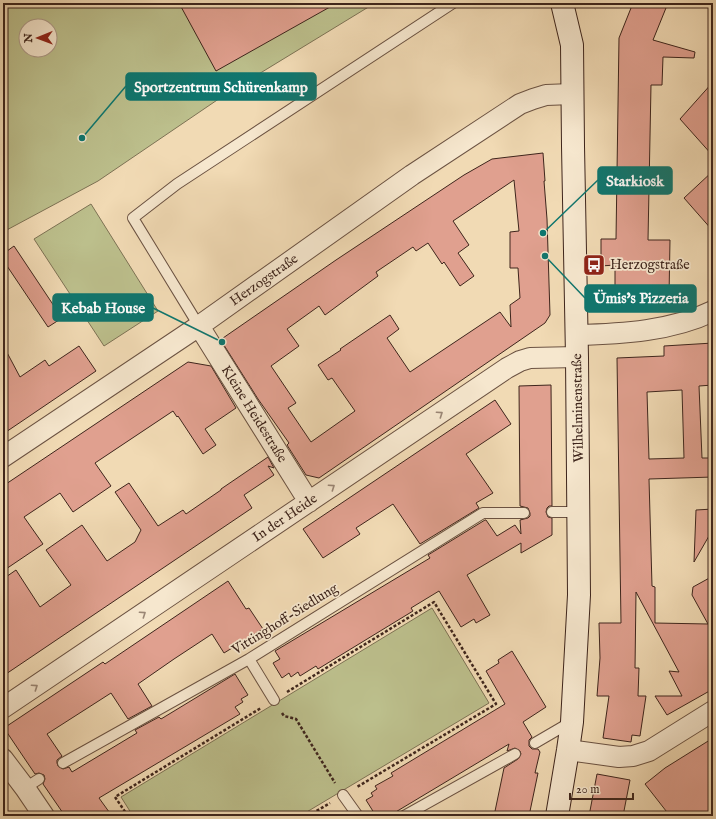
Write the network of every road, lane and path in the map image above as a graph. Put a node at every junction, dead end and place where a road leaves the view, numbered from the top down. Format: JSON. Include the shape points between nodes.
{"nodes":[{"id":1,"x":453,"y":3,"type":"edge"},
{"id":2,"x":564,"y":3,"type":"edge"},
{"id":3,"x":572,"y":94,"type":"junction"},
{"id":4,"x":713,"y":311,"type":"edge"},
{"id":5,"x":200,"y":326,"type":"junction"},
{"id":6,"x":577,"y":335,"type":"junction"},
{"id":7,"x":577,"y":357,"type":"junction"},
{"id":8,"x":3,"y":457,"type":"edge"},
{"id":9,"x":309,"y":502,"type":"junction"},
{"id":10,"x":524,"y":512,"type":"dead end"},
{"id":11,"x":552,"y":512,"type":"dead end"},
{"id":12,"x":579,"y":512,"type":"junction"},
{"id":13,"x":249,"y":659,"type":"junction"},
{"id":14,"x":274,"y":700,"type":"junction"},
{"id":15,"x":3,"y":708,"type":"edge"},
{"id":16,"x":713,"y":711,"type":"edge"},
{"id":17,"x":572,"y":722,"type":"junction"},
{"id":18,"x":535,"y":743,"type":"dead end"},
{"id":19,"x":568,"y":750,"type":"junction"},
{"id":20,"x":515,"y":754,"type":"dead end"},
{"id":21,"x":3,"y":759,"type":"edge"},
{"id":22,"x":63,"y":763,"type":"dead end"},
{"id":23,"x":343,"y":795,"type":"junction"},
{"id":24,"x":44,"y":816,"type":"edge"},
{"id":25,"x":128,"y":816,"type":"edge"},
{"id":26,"x":308,"y":816,"type":"edge"},
{"id":27,"x":358,"y":816,"type":"edge"},
{"id":28,"x":404,"y":816,"type":"edge"},
{"id":29,"x":557,"y":816,"type":"edge"}],
"edges":[{"from":1,"to":5,"type":"lane","via":[[177,184],[133,218]]},
{"from":2,"to":3,"type":"street","name":"Wilhelminenstraße","via":[[572,45]]},
{"from":3,"to":5,"type":"street","name":"Herzogstraße","via":[[546,95],[520,104],[412,175]]},
{"from":3,"to":6,"type":"street","name":"Wilhelminenstraße"},
{"from":4,"to":6,"type":"street","via":[[674,325],[641,331]]},
{"from":5,"to":8,"type":"street","name":"Herzogstraße"},
{"from":5,"to":9,"type":"street","name":"Kleine Heidestraße"},
{"from":6,"to":7,"type":"street","name":"Wilhelminenstraße"},
{"from":9,"to":7,"type":"street","name":"In der Heide","one_way":true,"via":[[507,368],[530,358]]},
{"from":7,"to":12,"type":"street","name":"Wilhelminenstraße"},
{"from":15,"to":9,"type":"street","name":"In der Heide","one_way":true},
{"from":10,"to":13,"type":"lane","name":"Vittinghoff-Siedlung","via":[[483,513]]},
{"from":11,"to":12,"type":"lane"},
{"from":12,"to":17,"type":"street","name":"Wilhelminenstraße","via":[[579,595]]},
{"from":13,"to":14,"type":"lane"},
{"from":13,"to":22,"type":"lane","name":"Vittinghoff-Siedlung"},
{"from":14,"to":23,"type":"path","via":[[284,716],[296,719]]},
{"from":14,"to":23,"type":"path","via":[[434,602],[496,704]]},
{"from":14,"to":25,"type":"path","via":[[115,797]]},
{"from":16,"to":19,"type":"street","via":[[649,751],[633,756],[619,758]]},
{"from":17,"to":18,"type":"lane"},
{"from":17,"to":19,"type":"street","name":"Wilhelminenstraße"},
{"from":19,"to":29,"type":"street","name":"Wilhelminenstraße"},
{"from":20,"to":28,"type":"lane"},
{"from":21,"to":24,"type":"street","via":[[32,783]]},
{"from":23,"to":26,"type":"path"},
{"from":23,"to":27,"type":"lane"}]}
